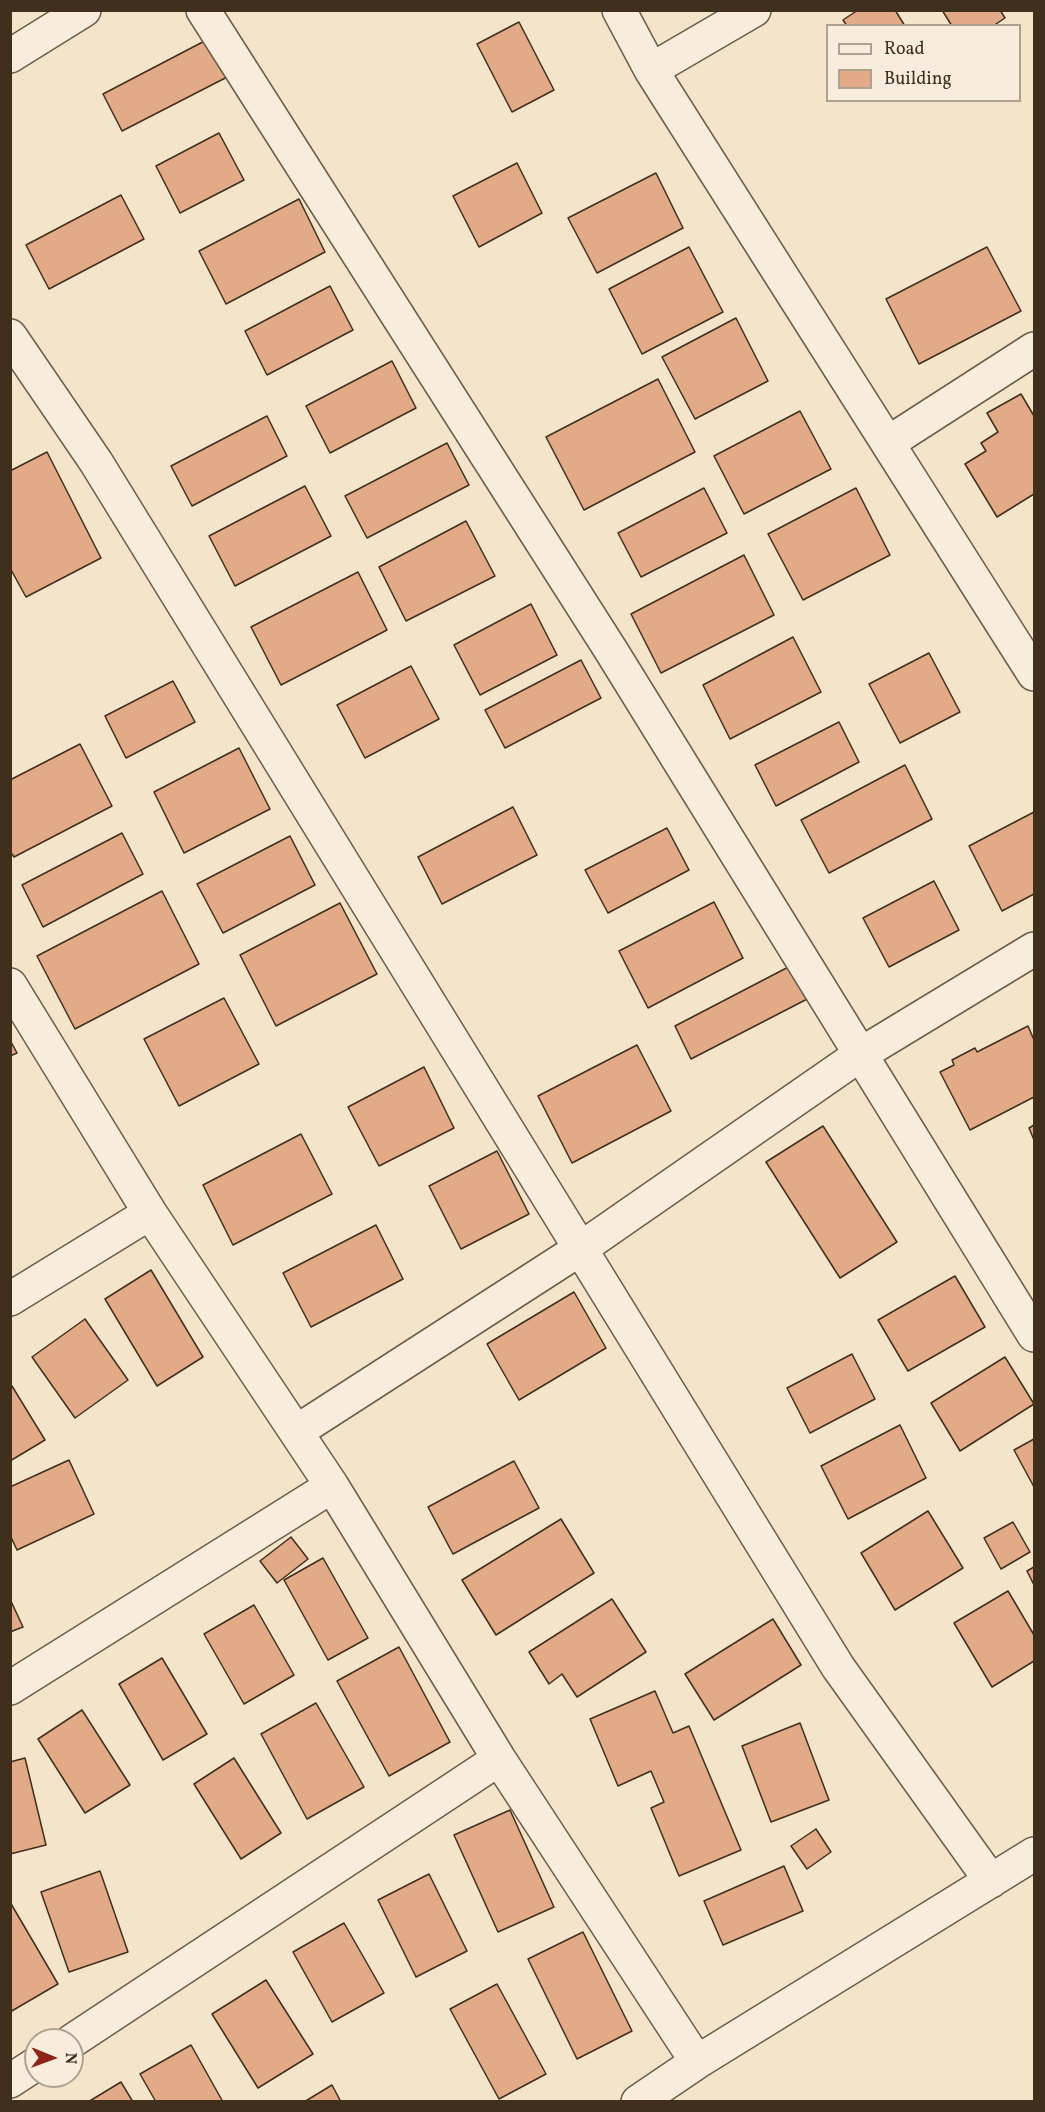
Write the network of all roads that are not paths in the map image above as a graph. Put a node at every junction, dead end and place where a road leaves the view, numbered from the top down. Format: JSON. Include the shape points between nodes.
{"nodes":[{"id":1,"x":84,"y":10,"type":"edge"},
{"id":2,"x":203,"y":10,"type":"edge"},
{"id":3,"x":619,"y":10,"type":"edge"},
{"id":4,"x":754,"y":10,"type":"edge"},
{"id":5,"x":10,"y":56,"type":"edge"},
{"id":6,"x":651,"y":70,"type":"junction"},
{"id":7,"x":10,"y":336,"type":"edge"},
{"id":8,"x":1035,"y":349,"type":"edge"},
{"id":9,"x":888,"y":443,"type":"junction"},
{"id":10,"x":1035,"y":674,"type":"edge"},
{"id":11,"x":1035,"y":949,"type":"edge"},
{"id":12,"x":10,"y":985,"type":"edge"},
{"id":13,"x":861,"y":1054,"type":"junction"},
{"id":14,"x":150,"y":1213,"type":"junction"},
{"id":15,"x":580,"y":1249,"type":"junction"},
{"id":16,"x":10,"y":1299,"type":"edge"},
{"id":17,"x":1035,"y":1335,"type":"edge"},
{"id":18,"x":296,"y":1432,"type":"junction"},
{"id":19,"x":332,"y":1486,"type":"junction"},
{"id":20,"x":10,"y":1688,"type":"edge"},
{"id":21,"x":499,"y":1759,"type":"junction"},
{"id":22,"x":1035,"y":1854,"type":"edge"},
{"id":23,"x":991,"y":1881,"type":"junction"},
{"id":24,"x":84,"y":2033,"type":"edge"},
{"id":25,"x":697,"y":2062,"type":"junction"},
{"id":26,"x":24,"y":2072,"type":"edge"},
{"id":27,"x":10,"y":2081,"type":"edge"},
{"id":28,"x":638,"y":2102,"type":"edge"}],
"edges":[{"from":1,"to":5,"type":"street"},
{"from":2,"to":13,"type":"street","via":[[612,652]]},
{"from":3,"to":6,"type":"street"},
{"from":4,"to":6,"type":"street"},
{"from":6,"to":9,"type":"street"},
{"from":7,"to":15,"type":"street","via":[[96,462]]},
{"from":8,"to":9,"type":"street"},
{"from":9,"to":10,"type":"street"},
{"from":11,"to":13,"type":"street"},
{"from":12,"to":14,"type":"street"},
{"from":13,"to":15,"type":"street"},
{"from":13,"to":17,"type":"street"},
{"from":14,"to":16,"type":"street"},
{"from":14,"to":18,"type":"street"},
{"from":15,"to":18,"type":"street"},
{"from":15,"to":23,"type":"street","via":[[838,1667]]},
{"from":18,"to":19,"type":"street"},
{"from":19,"to":20,"type":"street"},
{"from":19,"to":21,"type":"street"},
{"from":21,"to":24,"type":"street"},
{"from":21,"to":25,"type":"street"},
{"from":22,"to":23,"type":"street"},
{"from":23,"to":25,"type":"street"},
{"from":25,"to":28,"type":"street"},
{"from":26,"to":27,"type":"street"}]}
